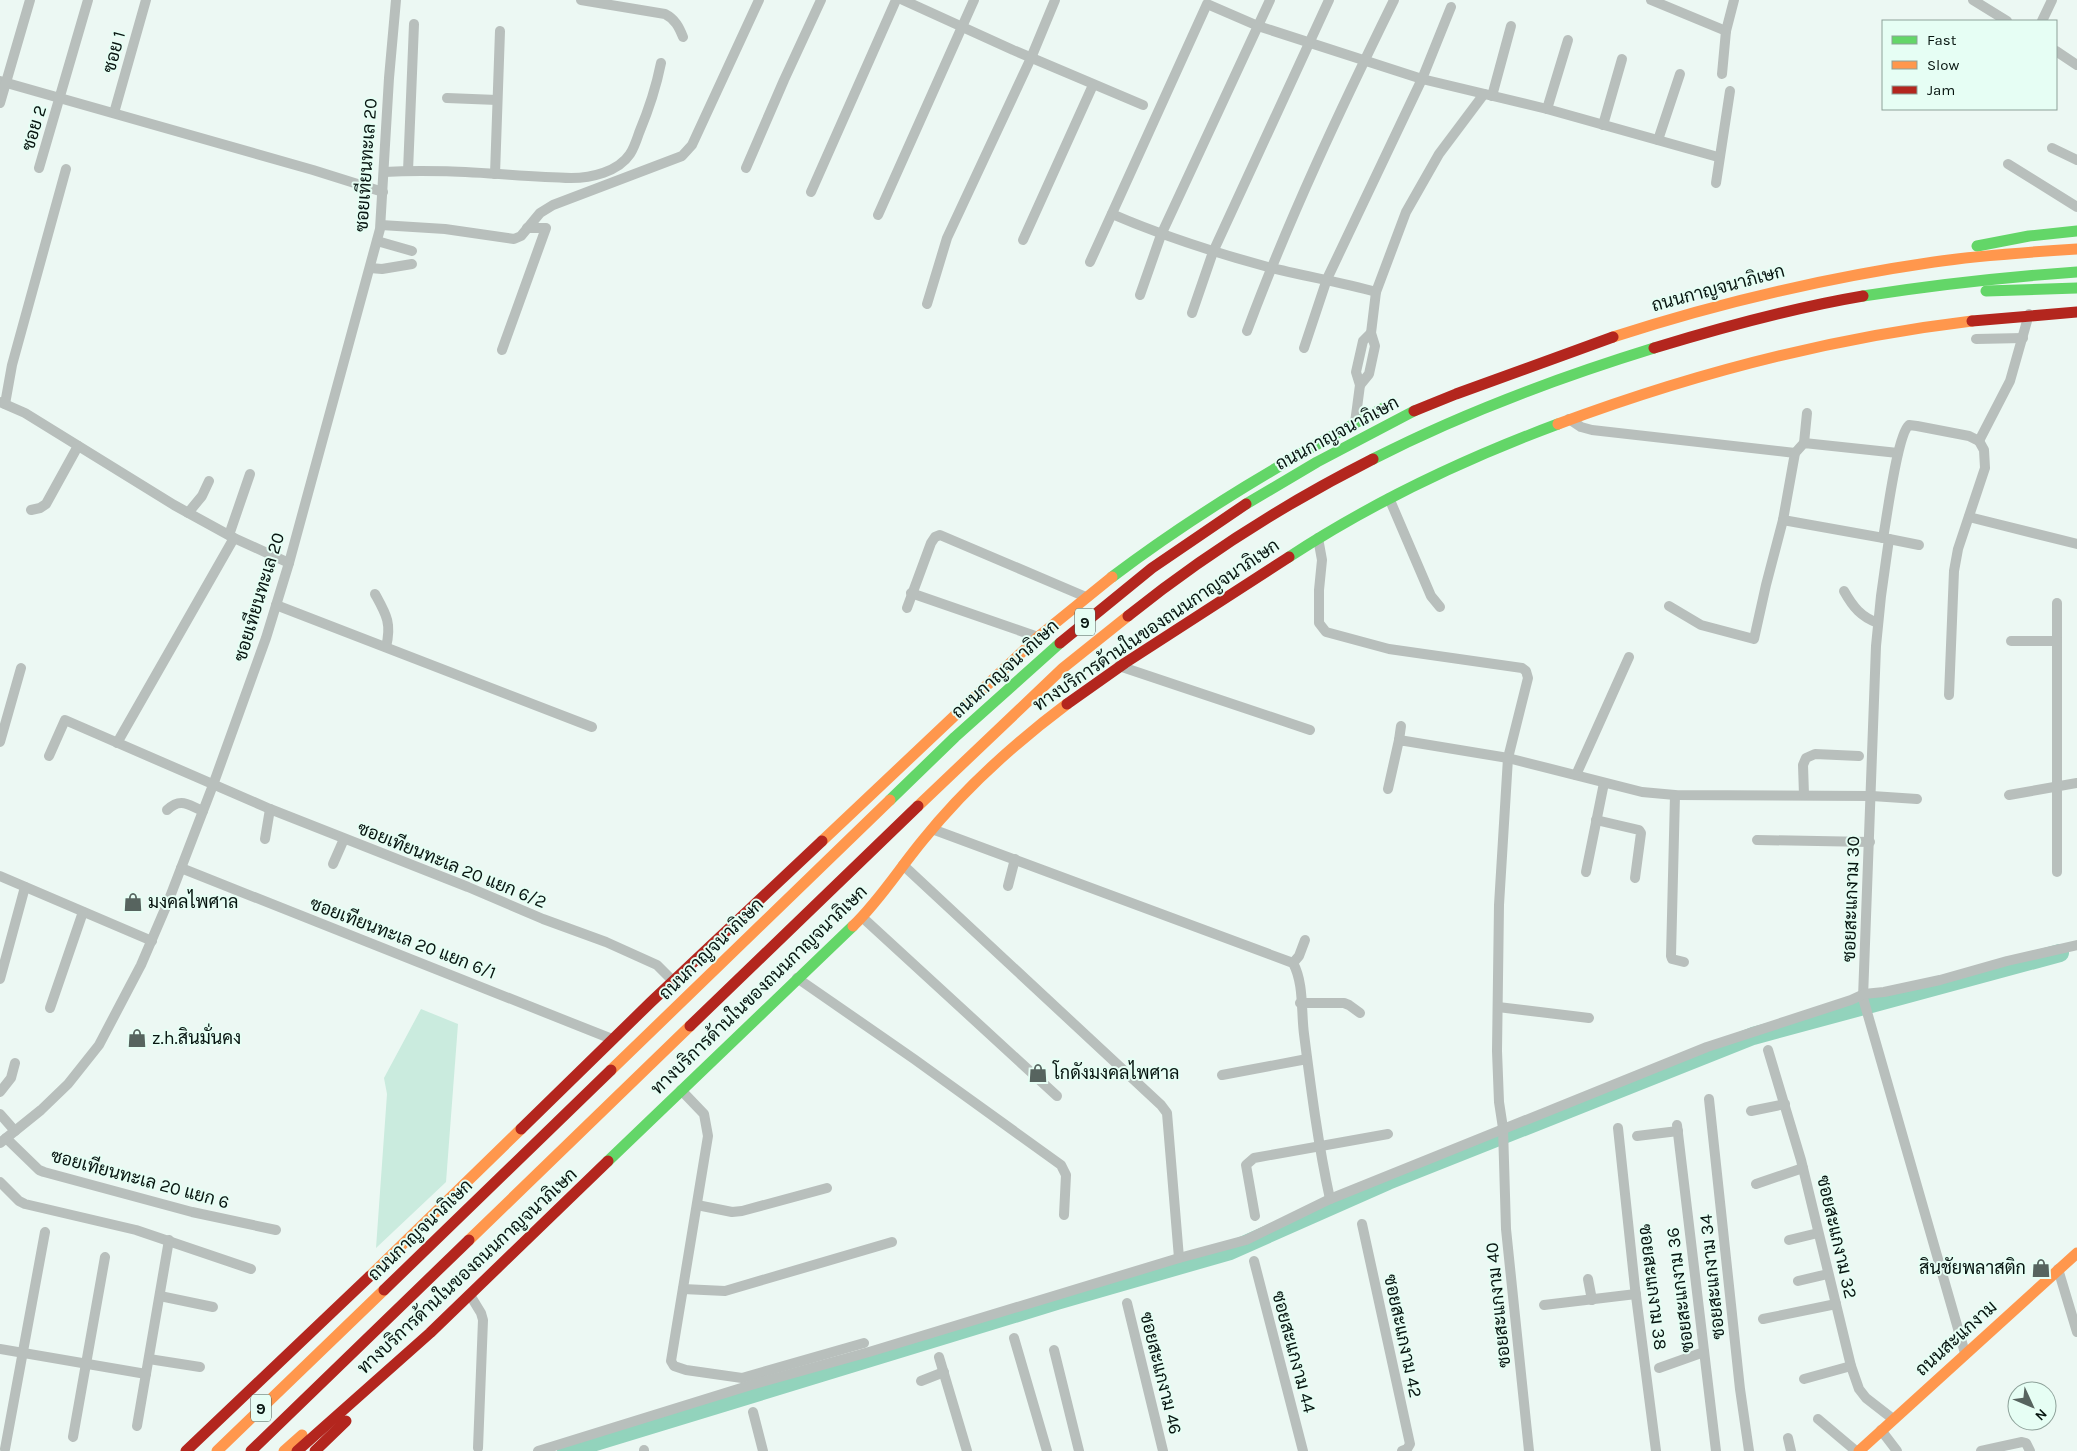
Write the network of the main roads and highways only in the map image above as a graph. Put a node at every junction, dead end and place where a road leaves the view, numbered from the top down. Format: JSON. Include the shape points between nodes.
{"nodes":[{"id":1,"x":2077,"y":231,"type":"edge"},
{"id":2,"x":2077,"y":249,"type":"edge"},
{"id":3,"x":1874,"y":271,"type":"junction"},
{"id":4,"x":2077,"y":272,"type":"edge"},
{"id":5,"x":2077,"y":288,"type":"edge"},
{"id":6,"x":1829,"y":302,"type":"junction"},
{"id":7,"x":2077,"y":312,"type":"edge"},
{"id":8,"x":1385,"y":407,"type":"dead end"},
{"id":9,"x":2077,"y":1253,"type":"edge"},
{"id":10,"x":430,"y":1333,"type":"junction"},
{"id":11,"x":186,"y":1451,"type":"edge"},
{"id":12,"x":216,"y":1451,"type":"edge"},
{"id":13,"x":251,"y":1451,"type":"edge"},
{"id":14,"x":284,"y":1451,"type":"edge"},
{"id":15,"x":297,"y":1451,"type":"edge"},
{"id":16,"x":315,"y":1451,"type":"edge"},
{"id":17,"x":1858,"y":1451,"type":"edge"}],
"edges":[{"from":1,"to":3,"type":"main road","via":[[2006,240]]},
{"from":2,"to":3,"type":"main road","name":"ถนนกาญจนาภิเษก","number":"9","via":[[1966,258]]},
{"from":3,"to":12,"type":"main road","name":"ถนนกาญจนาภิเษก","number":"9","via":[[1763,293],[1650,324],[1418,410],[1315,463],[1222,519],[1150,570],[1047,653],[955,737]]},
{"from":4,"to":6,"type":"main road","number":"9","via":[[1972,280]]},
{"from":5,"to":6,"type":"main road"},
{"from":6,"to":13,"type":"main road","number":"9","via":[[1662,344],[1430,430],[1321,485],[1234,538],[1157,593],[1063,668],[971,754]]},
{"from":7,"to":10,"type":"main road","name":"ทางบริการด้านในของถนนกาญจนาภิเษก","via":[[1922,326],[1751,360],[1624,398],[1501,446],[1390,498],[1318,538],[1119,666],[1035,728],[932,829],[862,917]]},
{"from":8,"to":11,"type":"main road","via":[[1282,464],[1193,519],[1086,597],[1038,637],[612,1039]]},
{"from":9,"to":17,"type":"main road","name":"ถนนสะแกงาม"},
{"from":10,"to":14,"type":"main road"},
{"from":10,"to":15,"type":"main road","name":"ทางบริการด้านในของถนนกาญจนาภิเษก"},
{"from":10,"to":16,"type":"main road"}]}
